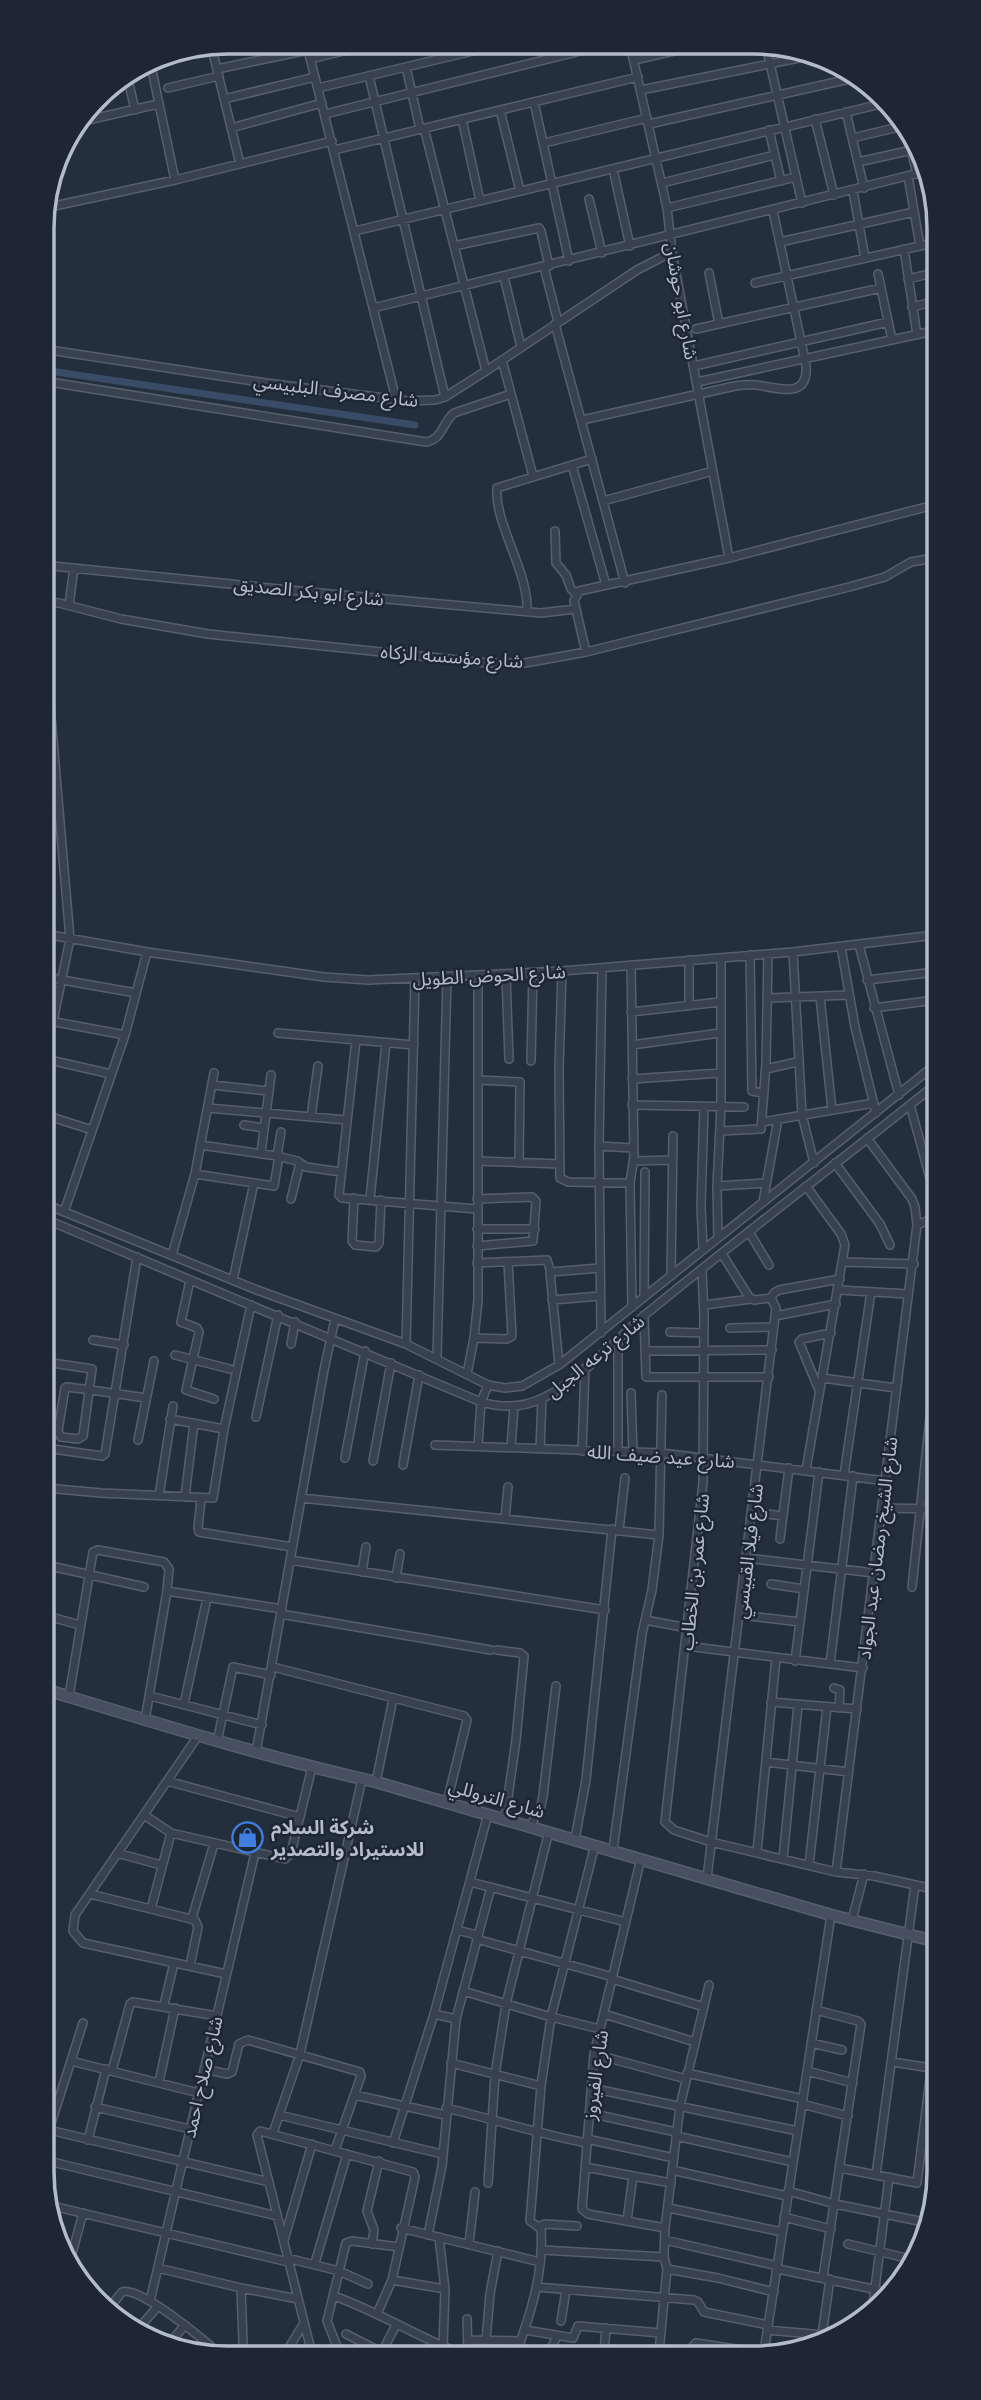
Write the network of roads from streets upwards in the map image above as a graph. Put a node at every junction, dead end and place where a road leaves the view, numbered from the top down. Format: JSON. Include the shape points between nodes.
{"nodes":[{"id":1,"x":281,"y":54,"type":"edge"},
{"id":2,"x":309,"y":54,"type":"edge"},
{"id":3,"x":331,"y":54,"type":"edge"},
{"id":4,"x":460,"y":54,"type":"edge"},
{"id":5,"x":569,"y":54,"type":"edge"},
{"id":6,"x":632,"y":54,"type":"edge"},
{"id":7,"x":660,"y":54,"type":"edge"},
{"id":8,"x":213,"y":55,"type":"edge"},
{"id":9,"x":768,"y":55,"type":"edge"},
{"id":10,"x":310,"y":59,"type":"junction"},
{"id":11,"x":634,"y":60,"type":"junction"},
{"id":12,"x":792,"y":60,"type":"edge"},
{"id":13,"x":770,"y":64,"type":"junction"},
{"id":14,"x":405,"y":67,"type":"junction"},
{"id":15,"x":152,"y":72,"type":"edge"},
{"id":16,"x":218,"y":73,"type":"junction"},
{"id":17,"x":369,"y":76,"type":"junction"},
{"id":18,"x":315,"y":77,"type":"junction"},
{"id":19,"x":638,"y":77,"type":"junction"},
{"id":20,"x":844,"y":80,"type":"edge"},
{"id":21,"x":129,"y":86,"type":"edge"},
{"id":22,"x":168,"y":88,"type":"dead end"},
{"id":23,"x":318,"y":88,"type":"junction"},
{"id":24,"x":641,"y":90,"type":"junction"},
{"id":25,"x":412,"y":93,"type":"junction"},
{"id":26,"x":778,"y":95,"type":"junction"},
{"id":27,"x":224,"y":99,"type":"junction"},
{"id":28,"x":375,"y":102,"type":"junction"},
{"id":29,"x":534,"y":102,"type":"junction"},
{"id":30,"x":322,"y":103,"type":"junction"},
{"id":31,"x":158,"y":104,"type":"junction"},
{"id":32,"x":876,"y":105,"type":"edge"},
{"id":33,"x":135,"y":110,"type":"junction"},
{"id":34,"x":500,"y":110,"type":"junction"},
{"id":35,"x":846,"y":112,"type":"junction"},
{"id":36,"x":325,"y":114,"type":"junction"},
{"id":37,"x":94,"y":119,"type":"edge"},
{"id":38,"x":462,"y":119,"type":"junction"},
{"id":39,"x":815,"y":119,"type":"junction"},
{"id":40,"x":648,"y":121,"type":"junction"},
{"id":41,"x":785,"y":126,"type":"junction"},
{"id":42,"x":231,"y":128,"type":"junction"},
{"id":43,"x":894,"y":128,"type":"edge"},
{"id":44,"x":422,"y":129,"type":"junction"},
{"id":45,"x":769,"y":130,"type":"junction"},
{"id":46,"x":384,"y":138,"type":"junction"},
{"id":47,"x":852,"y":138,"type":"junction"},
{"id":48,"x":332,"y":141,"type":"junction"},
{"id":49,"x":544,"y":143,"type":"junction"},
{"id":50,"x":906,"y":148,"type":"edge"},
{"id":51,"x":334,"y":150,"type":"junction"},
{"id":52,"x":775,"y":155,"type":"junction"},
{"id":53,"x":657,"y":158,"type":"junction"},
{"id":54,"x":858,"y":162,"type":"junction"},
{"id":55,"x":240,"y":164,"type":"junction"},
{"id":56,"x":613,"y":169,"type":"junction"},
{"id":57,"x":917,"y":174,"type":"edge"},
{"id":58,"x":908,"y":176,"type":"junction"},
{"id":59,"x":796,"y":177,"type":"junction"},
{"id":60,"x":175,"y":180,"type":"junction"},
{"id":61,"x":781,"y":181,"type":"junction"},
{"id":62,"x":553,"y":183,"type":"junction"},
{"id":63,"x":662,"y":183,"type":"junction"},
{"id":64,"x":864,"y":188,"type":"junction"},
{"id":65,"x":520,"y":191,"type":"junction"},
{"id":66,"x":853,"y":191,"type":"junction"},
{"id":67,"x":834,"y":195,"type":"junction"},
{"id":68,"x":589,"y":199,"type":"dead end"},
{"id":69,"x":480,"y":201,"type":"junction"},
{"id":70,"x":802,"y":203,"type":"junction"},
{"id":71,"x":56,"y":206,"type":"edge"},
{"id":72,"x":667,"y":208,"type":"junction"},
{"id":73,"x":445,"y":209,"type":"junction"},
{"id":74,"x":773,"y":211,"type":"junction"},
{"id":75,"x":914,"y":212,"type":"junction"},
{"id":76,"x":403,"y":220,"type":"junction"},
{"id":77,"x":859,"y":224,"type":"junction"},
{"id":78,"x":355,"y":231,"type":"junction"},
{"id":79,"x":671,"y":236,"type":"junction"},
{"id":80,"x":780,"y":242,"type":"junction"},
{"id":81,"x":927,"y":244,"type":"edge"},
{"id":82,"x":454,"y":246,"type":"junction"},
{"id":83,"x":630,"y":246,"type":"junction"},
{"id":84,"x":920,"y":246,"type":"junction"},
{"id":85,"x":904,"y":249,"type":"junction"},
{"id":86,"x":672,"y":252,"type":"junction"},
{"id":87,"x":602,"y":253,"type":"junction"},
{"id":88,"x":865,"y":258,"type":"junction"},
{"id":89,"x":569,"y":261,"type":"junction"},
{"id":90,"x":546,"y":266,"type":"junction"},
{"id":91,"x":709,"y":274,"type":"dead end"},
{"id":92,"x":878,"y":274,"type":"dead end"},
{"id":93,"x":927,"y":274,"type":"edge"},
{"id":94,"x":787,"y":276,"type":"junction"},
{"id":95,"x":504,"y":277,"type":"junction"},
{"id":96,"x":908,"y":279,"type":"junction"},
{"id":97,"x":755,"y":283,"type":"dead end"},
{"id":98,"x":464,"y":286,"type":"junction"},
{"id":99,"x":881,"y":288,"type":"junction"},
{"id":100,"x":421,"y":297,"type":"junction"},
{"id":101,"x":927,"y":303,"type":"edge"},
{"id":102,"x":794,"y":307,"type":"junction"},
{"id":103,"x":912,"y":307,"type":"junction"},
{"id":104,"x":373,"y":308,"type":"junction"},
{"id":105,"x":888,"y":322,"type":"junction"},
{"id":106,"x":556,"y":323,"type":"junction"},
{"id":107,"x":719,"y":324,"type":"junction"},
{"id":108,"x":696,"y":329,"type":"dead end"},
{"id":109,"x":927,"y":333,"type":"edge"},
{"id":110,"x":917,"y":335,"type":"junction"},
{"id":111,"x":892,"y":340,"type":"junction"},
{"id":112,"x":801,"y":342,"type":"junction"},
{"id":113,"x":522,"y":347,"type":"junction"},
{"id":114,"x":55,"y":351,"type":"edge"},
{"id":115,"x":805,"y":359,"type":"junction"},
{"id":116,"x":502,"y":360,"type":"junction"},
{"id":117,"x":694,"y":366,"type":"junction"},
{"id":118,"x":486,"y":371,"type":"junction"},
{"id":119,"x":696,"y":382,"type":"junction"},
{"id":120,"x":55,"y":384,"type":"edge"},
{"id":121,"x":698,"y":393,"type":"junction"},
{"id":122,"x":511,"y":394,"type":"junction"},
{"id":123,"x":445,"y":397,"type":"junction"},
{"id":124,"x":396,"y":399,"type":"junction"},
{"id":125,"x":582,"y":420,"type":"junction"},
{"id":126,"x":592,"y":459,"type":"junction"},
{"id":127,"x":572,"y":465,"type":"junction"},
{"id":128,"x":713,"y":471,"type":"junction"},
{"id":129,"x":533,"y":476,"type":"junction"},
{"id":130,"x":603,"y":501,"type":"junction"},
{"id":131,"x":927,"y":507,"type":"edge"},
{"id":132,"x":555,"y":531,"type":"dead end"},
{"id":133,"x":729,"y":558,"type":"junction"},
{"id":134,"x":927,"y":559,"type":"edge"},
{"id":135,"x":55,"y":566,"type":"edge"},
{"id":136,"x":74,"y":568,"type":"junction"},
{"id":137,"x":625,"y":583,"type":"junction"},
{"id":138,"x":606,"y":586,"type":"junction"},
{"id":139,"x":576,"y":594,"type":"junction"},
{"id":140,"x":55,"y":604,"type":"edge"},
{"id":141,"x":69,"y":606,"type":"junction"},
{"id":142,"x":575,"y":609,"type":"junction"},
{"id":143,"x":527,"y":611,"type":"junction"},
{"id":144,"x":586,"y":652,"type":"junction"},
{"id":145,"x":55,"y":760,"type":"edge"},
{"id":146,"x":55,"y":936,"type":"edge"},
{"id":147,"x":927,"y":936,"type":"edge"},
{"id":148,"x":70,"y":939,"type":"junction"},
{"id":149,"x":859,"y":945,"type":"junction"},
{"id":150,"x":841,"y":947,"type":"junction"},
{"id":151,"x":146,"y":952,"type":"junction"},
{"id":152,"x":793,"y":952,"type":"junction"},
{"id":153,"x":768,"y":954,"type":"junction"},
{"id":154,"x":750,"y":956,"type":"junction"},
{"id":155,"x":721,"y":958,"type":"junction"},
{"id":156,"x":689,"y":960,"type":"junction"},
{"id":157,"x":631,"y":965,"type":"junction"},
{"id":158,"x":602,"y":968,"type":"junction"},
{"id":159,"x":562,"y":971,"type":"junction"},
{"id":160,"x":533,"y":973,"type":"junction"},
{"id":161,"x":927,"y":973,"type":"edge"},
{"id":162,"x":506,"y":975,"type":"junction"},
{"id":163,"x":478,"y":976,"type":"junction"},
{"id":164,"x":447,"y":978,"type":"junction"},
{"id":165,"x":55,"y":979,"type":"edge"},
{"id":166,"x":415,"y":979,"type":"junction"},
{"id":167,"x":62,"y":980,"type":"junction"},
{"id":168,"x":867,"y":980,"type":"junction"},
{"id":169,"x":136,"y":993,"type":"junction"},
{"id":170,"x":849,"y":995,"type":"junction"},
{"id":171,"x":820,"y":997,"type":"junction"},
{"id":172,"x":768,"y":998,"type":"junction"},
{"id":173,"x":795,"y":999,"type":"junction"},
{"id":174,"x":927,"y":1001,"type":"edge"},
{"id":175,"x":720,"y":1002,"type":"junction"},
{"id":176,"x":55,"y":1003,"type":"edge"},
{"id":177,"x":689,"y":1006,"type":"junction"},
{"id":178,"x":874,"y":1008,"type":"junction"},
{"id":179,"x":631,"y":1012,"type":"junction"},
{"id":180,"x":55,"y":1022,"type":"edge"},
{"id":181,"x":278,"y":1033,"type":"dead end"},
{"id":182,"x":720,"y":1033,"type":"junction"},
{"id":183,"x":125,"y":1035,"type":"junction"},
{"id":184,"x":356,"y":1040,"type":"junction"},
{"id":185,"x":386,"y":1042,"type":"junction"},
{"id":186,"x":414,"y":1045,"type":"junction"},
{"id":187,"x":632,"y":1045,"type":"junction"},
{"id":188,"x":509,"y":1059,"type":"dead end"},
{"id":189,"x":55,"y":1061,"type":"edge"},
{"id":190,"x":531,"y":1061,"type":"dead end"},
{"id":191,"x":797,"y":1062,"type":"junction"},
{"id":192,"x":318,"y":1066,"type":"dead end"},
{"id":193,"x":766,"y":1069,"type":"junction"},
{"id":194,"x":214,"y":1073,"type":"dead end"},
{"id":195,"x":721,"y":1073,"type":"junction"},
{"id":196,"x":111,"y":1074,"type":"junction"},
{"id":197,"x":927,"y":1074,"type":"edge"},
{"id":198,"x":271,"y":1075,"type":"dead end"},
{"id":199,"x":632,"y":1079,"type":"junction"},
{"id":200,"x":478,"y":1080,"type":"junction"},
{"id":201,"x":212,"y":1085,"type":"junction"},
{"id":202,"x":927,"y":1089,"type":"edge"},
{"id":203,"x":269,"y":1091,"type":"junction"},
{"id":204,"x":764,"y":1093,"type":"junction"},
{"id":205,"x":902,"y":1102,"type":"junction"},
{"id":206,"x":874,"y":1103,"type":"junction"},
{"id":207,"x":632,"y":1105,"type":"junction"},
{"id":208,"x":704,"y":1106,"type":"junction"},
{"id":209,"x":722,"y":1106,"type":"junction"},
{"id":210,"x":744,"y":1107,"type":"dead end"},
{"id":211,"x":208,"y":1108,"type":"junction"},
{"id":212,"x":832,"y":1110,"type":"junction"},
{"id":213,"x":266,"y":1113,"type":"junction"},
{"id":214,"x":876,"y":1113,"type":"junction"},
{"id":215,"x":802,"y":1115,"type":"junction"},
{"id":216,"x":311,"y":1117,"type":"junction"},
{"id":217,"x":55,"y":1118,"type":"edge"},
{"id":218,"x":778,"y":1119,"type":"junction"},
{"id":219,"x":346,"y":1120,"type":"junction"},
{"id":220,"x":762,"y":1122,"type":"junction"},
{"id":221,"x":244,"y":1125,"type":"dead end"},
{"id":222,"x":264,"y":1128,"type":"junction"},
{"id":223,"x":92,"y":1130,"type":"junction"},
{"id":224,"x":721,"y":1130,"type":"junction"},
{"id":225,"x":281,"y":1132,"type":"dead end"},
{"id":226,"x":673,"y":1136,"type":"dead end"},
{"id":227,"x":867,"y":1138,"type":"junction"},
{"id":228,"x":200,"y":1145,"type":"junction"},
{"id":229,"x":599,"y":1146,"type":"junction"},
{"id":230,"x":632,"y":1148,"type":"junction"},
{"id":231,"x":261,"y":1153,"type":"junction"},
{"id":232,"x":278,"y":1156,"type":"junction"},
{"id":233,"x":672,"y":1160,"type":"junction"},
{"id":234,"x":478,"y":1161,"type":"junction"},
{"id":235,"x":634,"y":1161,"type":"junction"},
{"id":236,"x":300,"y":1163,"type":"junction"},
{"id":237,"x":519,"y":1163,"type":"junction"},
{"id":238,"x":814,"y":1163,"type":"junction"},
{"id":239,"x":835,"y":1163,"type":"junction"},
{"id":240,"x":559,"y":1164,"type":"junction"},
{"id":241,"x":341,"y":1172,"type":"junction"},
{"id":242,"x":645,"y":1172,"type":"dead end"},
{"id":243,"x":927,"y":1173,"type":"edge"},
{"id":244,"x":195,"y":1174,"type":"junction"},
{"id":245,"x":703,"y":1177,"type":"junction"},
{"id":246,"x":718,"y":1177,"type":"junction"},
{"id":247,"x":599,"y":1182,"type":"junction"},
{"id":248,"x":254,"y":1183,"type":"junction"},
{"id":249,"x":630,"y":1183,"type":"junction"},
{"id":250,"x":766,"y":1183,"type":"junction"},
{"id":251,"x":717,"y":1186,"type":"junction"},
{"id":252,"x":806,"y":1186,"type":"junction"},
{"id":253,"x":354,"y":1198,"type":"junction"},
{"id":254,"x":291,"y":1199,"type":"dead end"},
{"id":255,"x":370,"y":1199,"type":"junction"},
{"id":256,"x":477,"y":1199,"type":"junction"},
{"id":257,"x":381,"y":1200,"type":"junction"},
{"id":258,"x":409,"y":1203,"type":"junction"},
{"id":259,"x":763,"y":1203,"type":"junction"},
{"id":260,"x":442,"y":1207,"type":"junction"},
{"id":261,"x":54,"y":1208,"type":"edge"},
{"id":262,"x":477,"y":1209,"type":"junction"},
{"id":263,"x":64,"y":1212,"type":"junction"},
{"id":264,"x":926,"y":1221,"type":"edge"},
{"id":265,"x":54,"y":1223,"type":"edge"},
{"id":266,"x":917,"y":1225,"type":"junction"},
{"id":267,"x":477,"y":1229,"type":"junction"},
{"id":268,"x":535,"y":1229,"type":"junction"},
{"id":269,"x":749,"y":1232,"type":"junction"},
{"id":270,"x":718,"y":1238,"type":"junction"},
{"id":271,"x":890,"y":1245,"type":"dead end"},
{"id":272,"x":477,"y":1246,"type":"junction"},
{"id":273,"x":703,"y":1250,"type":"junction"},
{"id":274,"x":172,"y":1255,"type":"junction"},
{"id":275,"x":722,"y":1255,"type":"junction"},
{"id":276,"x":137,"y":1257,"type":"junction"},
{"id":277,"x":508,"y":1262,"type":"junction"},
{"id":278,"x":687,"y":1262,"type":"junction"},
{"id":279,"x":843,"y":1262,"type":"junction"},
{"id":280,"x":477,"y":1263,"type":"junction"},
{"id":281,"x":914,"y":1264,"type":"junction"},
{"id":282,"x":769,"y":1265,"type":"dead end"},
{"id":283,"x":600,"y":1268,"type":"junction"},
{"id":284,"x":550,"y":1272,"type":"junction"},
{"id":285,"x":699,"y":1272,"type":"junction"},
{"id":286,"x":671,"y":1276,"type":"junction"},
{"id":287,"x":841,"y":1279,"type":"junction"},
{"id":288,"x":190,"y":1280,"type":"junction"},
{"id":289,"x":233,"y":1280,"type":"junction"},
{"id":290,"x":839,"y":1290,"type":"junction"},
{"id":291,"x":871,"y":1292,"type":"junction"},
{"id":292,"x":908,"y":1294,"type":"junction"},
{"id":293,"x":600,"y":1296,"type":"junction"},
{"id":294,"x":644,"y":1297,"type":"junction"},
{"id":295,"x":771,"y":1298,"type":"junction"},
{"id":296,"x":751,"y":1299,"type":"junction"},
{"id":297,"x":552,"y":1300,"type":"junction"},
{"id":298,"x":836,"y":1304,"type":"junction"},
{"id":299,"x":251,"y":1305,"type":"junction"},
{"id":300,"x":704,"y":1305,"type":"junction"},
{"id":301,"x":632,"y":1307,"type":"junction"},
{"id":302,"x":278,"y":1315,"type":"junction"},
{"id":303,"x":645,"y":1315,"type":"junction"},
{"id":304,"x":775,"y":1315,"type":"junction"},
{"id":305,"x":335,"y":1319,"type":"junction"},
{"id":306,"x":295,"y":1322,"type":"junction"},
{"id":307,"x":774,"y":1326,"type":"junction"},
{"id":308,"x":730,"y":1328,"type":"dead end"},
{"id":309,"x":670,"y":1332,"type":"dead end"},
{"id":310,"x":601,"y":1333,"type":"junction"},
{"id":311,"x":704,"y":1333,"type":"junction"},
{"id":312,"x":831,"y":1333,"type":"junction"},
{"id":313,"x":330,"y":1338,"type":"junction"},
{"id":314,"x":474,"y":1338,"type":"junction"},
{"id":315,"x":618,"y":1339,"type":"junction"},
{"id":316,"x":93,"y":1340,"type":"dead end"},
{"id":317,"x":291,"y":1344,"type":"dead end"},
{"id":318,"x":406,"y":1344,"type":"junction"},
{"id":319,"x":124,"y":1345,"type":"junction"},
{"id":320,"x":704,"y":1350,"type":"junction"},
{"id":321,"x":772,"y":1350,"type":"junction"},
{"id":322,"x":365,"y":1351,"type":"junction"},
{"id":323,"x":645,"y":1351,"type":"junction"},
{"id":324,"x":175,"y":1355,"type":"dead end"},
{"id":325,"x":437,"y":1357,"type":"junction"},
{"id":326,"x":193,"y":1360,"type":"junction"},
{"id":327,"x":154,"y":1361,"type":"dead end"},
{"id":328,"x":54,"y":1363,"type":"edge"},
{"id":329,"x":391,"y":1363,"type":"junction"},
{"id":330,"x":559,"y":1365,"type":"junction"},
{"id":331,"x":585,"y":1368,"type":"junction"},
{"id":332,"x":230,"y":1369,"type":"dead end"},
{"id":333,"x":467,"y":1374,"type":"junction"},
{"id":334,"x":419,"y":1375,"type":"junction"},
{"id":335,"x":769,"y":1377,"type":"junction"},
{"id":336,"x":822,"y":1378,"type":"junction"},
{"id":337,"x":704,"y":1379,"type":"junction"},
{"id":338,"x":859,"y":1383,"type":"junction"},
{"id":339,"x":488,"y":1385,"type":"junction"},
{"id":340,"x":896,"y":1388,"type":"junction"},
{"id":341,"x":90,"y":1390,"type":"junction"},
{"id":342,"x":819,"y":1390,"type":"junction"},
{"id":343,"x":115,"y":1393,"type":"junction"},
{"id":344,"x":631,"y":1393,"type":"dead end"},
{"id":345,"x":662,"y":1395,"type":"dead end"},
{"id":346,"x":146,"y":1398,"type":"junction"},
{"id":347,"x":214,"y":1399,"type":"dead end"},
{"id":348,"x":542,"y":1399,"type":"junction"},
{"id":349,"x":481,"y":1402,"type":"junction"},
{"id":350,"x":173,"y":1406,"type":"dead end"},
{"id":351,"x":514,"y":1406,"type":"junction"},
{"id":352,"x":256,"y":1417,"type":"dead end"},
{"id":353,"x":170,"y":1419,"type":"junction"},
{"id":354,"x":194,"y":1423,"type":"junction"},
{"id":355,"x":224,"y":1429,"type":"junction"},
{"id":356,"x":138,"y":1440,"type":"dead end"},
{"id":357,"x":435,"y":1445,"type":"dead end"},
{"id":358,"x":478,"y":1447,"type":"junction"},
{"id":359,"x":511,"y":1448,"type":"junction"},
{"id":360,"x":54,"y":1449,"type":"edge"},
{"id":361,"x":540,"y":1449,"type":"junction"},
{"id":362,"x":582,"y":1451,"type":"junction"},
{"id":363,"x":618,"y":1452,"type":"junction"},
{"id":364,"x":632,"y":1452,"type":"junction"},
{"id":365,"x":662,"y":1453,"type":"junction"},
{"id":366,"x":926,"y":1455,"type":"edge"},
{"id":367,"x":705,"y":1457,"type":"junction"},
{"id":368,"x":345,"y":1458,"type":"dead end"},
{"id":369,"x":373,"y":1461,"type":"dead end"},
{"id":370,"x":758,"y":1464,"type":"junction"},
{"id":371,"x":403,"y":1465,"type":"dead end"},
{"id":372,"x":789,"y":1468,"type":"junction"},
{"id":373,"x":806,"y":1470,"type":"junction"},
{"id":374,"x":819,"y":1472,"type":"junction"},
{"id":375,"x":848,"y":1476,"type":"junction"},
{"id":376,"x":625,"y":1478,"type":"dead end"},
{"id":377,"x":886,"y":1481,"type":"junction"},
{"id":378,"x":508,"y":1487,"type":"dead end"},
{"id":379,"x":54,"y":1489,"type":"edge"},
{"id":380,"x":159,"y":1496,"type":"junction"},
{"id":381,"x":185,"y":1497,"type":"junction"},
{"id":382,"x":301,"y":1498,"type":"junction"},
{"id":383,"x":201,"y":1499,"type":"junction"},
{"id":384,"x":883,"y":1507,"type":"junction"},
{"id":385,"x":921,"y":1508,"type":"junction"},
{"id":386,"x":926,"y":1508,"type":"edge"},
{"id":387,"x":752,"y":1512,"type":"junction"},
{"id":388,"x":783,"y":1516,"type":"junction"},
{"id":389,"x":505,"y":1519,"type":"junction"},
{"id":390,"x":615,"y":1530,"type":"junction"},
{"id":391,"x":659,"y":1535,"type":"junction"},
{"id":392,"x":780,"y":1539,"type":"dead end"},
{"id":393,"x":366,"y":1547,"type":"dead end"},
{"id":394,"x":292,"y":1548,"type":"junction"},
{"id":395,"x":400,"y":1554,"type":"dead end"},
{"id":396,"x":746,"y":1558,"type":"junction"},
{"id":397,"x":290,"y":1560,"type":"junction"},
{"id":398,"x":807,"y":1565,"type":"junction"},
{"id":399,"x":54,"y":1567,"type":"edge"},
{"id":400,"x":842,"y":1569,"type":"junction"},
{"id":401,"x":362,"y":1572,"type":"junction"},
{"id":402,"x":874,"y":1573,"type":"junction"},
{"id":403,"x":88,"y":1575,"type":"junction"},
{"id":404,"x":396,"y":1578,"type":"junction"},
{"id":405,"x":771,"y":1584,"type":"dead end"},
{"id":406,"x":144,"y":1587,"type":"dead end"},
{"id":407,"x":912,"y":1587,"type":"dead end"},
{"id":408,"x":804,"y":1589,"type":"junction"},
{"id":409,"x":167,"y":1591,"type":"junction"},
{"id":410,"x":207,"y":1598,"type":"junction"},
{"id":411,"x":605,"y":1610,"type":"junction"},
{"id":412,"x":282,"y":1611,"type":"junction"},
{"id":413,"x":740,"y":1615,"type":"junction"},
{"id":414,"x":54,"y":1618,"type":"edge"},
{"id":415,"x":645,"y":1620,"type":"junction"},
{"id":416,"x":800,"y":1622,"type":"junction"},
{"id":417,"x":80,"y":1625,"type":"junction"},
{"id":418,"x":688,"y":1628,"type":"junction"},
{"id":419,"x":686,"y":1646,"type":"junction"},
{"id":420,"x":735,"y":1653,"type":"junction"},
{"id":421,"x":776,"y":1658,"type":"junction"},
{"id":422,"x":795,"y":1661,"type":"junction"},
{"id":423,"x":831,"y":1664,"type":"junction"},
{"id":424,"x":863,"y":1668,"type":"junction"},
{"id":425,"x":272,"y":1671,"type":"junction"},
{"id":426,"x":556,"y":1686,"type":"dead end"},
{"id":427,"x":834,"y":1688,"type":"dead end"},
{"id":428,"x":54,"y":1692,"type":"edge"},
{"id":429,"x":69,"y":1696,"type":"junction"},
{"id":430,"x":150,"y":1696,"type":"junction"},
{"id":431,"x":393,"y":1699,"type":"junction"},
{"id":432,"x":771,"y":1702,"type":"junction"},
{"id":433,"x":184,"y":1704,"type":"junction"},
{"id":434,"x":798,"y":1705,"type":"junction"},
{"id":435,"x":827,"y":1707,"type":"junction"},
{"id":436,"x":839,"y":1708,"type":"junction"},
{"id":437,"x":857,"y":1709,"type":"junction"},
{"id":438,"x":223,"y":1714,"type":"junction"},
{"id":439,"x":145,"y":1720,"type":"junction"},
{"id":440,"x":262,"y":1725,"type":"junction"},
{"id":441,"x":198,"y":1736,"type":"junction"},
{"id":442,"x":217,"y":1742,"type":"junction"},
{"id":443,"x":256,"y":1752,"type":"junction"},
{"id":444,"x":766,"y":1762,"type":"junction"},
{"id":445,"x":792,"y":1765,"type":"junction"},
{"id":446,"x":312,"y":1768,"type":"junction"},
{"id":447,"x":820,"y":1768,"type":"junction"},
{"id":448,"x":849,"y":1772,"type":"junction"},
{"id":449,"x":362,"y":1779,"type":"junction"},
{"id":450,"x":167,"y":1780,"type":"junction"},
{"id":451,"x":376,"y":1782,"type":"junction"},
{"id":452,"x":447,"y":1802,"type":"junction"},
{"id":453,"x":488,"y":1814,"type":"junction"},
{"id":454,"x":144,"y":1815,"type":"junction"},
{"id":455,"x":300,"y":1817,"type":"junction"},
{"id":456,"x":505,"y":1818,"type":"junction"},
{"id":457,"x":531,"y":1825,"type":"junction"},
{"id":458,"x":549,"y":1831,"type":"junction"},
{"id":459,"x":171,"y":1833,"type":"junction"},
{"id":460,"x":575,"y":1839,"type":"junction"},
{"id":461,"x":711,"y":1842,"type":"junction"},
{"id":462,"x":214,"y":1844,"type":"junction"},
{"id":463,"x":595,"y":1844,"type":"junction"},
{"id":464,"x":613,"y":1850,"type":"junction"},
{"id":465,"x":757,"y":1852,"type":"junction"},
{"id":466,"x":117,"y":1853,"type":"junction"},
{"id":467,"x":255,"y":1853,"type":"junction"},
{"id":468,"x":641,"y":1858,"type":"junction"},
{"id":469,"x":783,"y":1859,"type":"junction"},
{"id":470,"x":161,"y":1865,"type":"junction"},
{"id":471,"x":809,"y":1865,"type":"junction"},
{"id":472,"x":836,"y":1872,"type":"junction"},
{"id":473,"x":864,"y":1874,"type":"junction"},
{"id":474,"x":707,"y":1878,"type":"junction"},
{"id":475,"x":470,"y":1882,"type":"junction"},
{"id":476,"x":915,"y":1885,"type":"junction"},
{"id":477,"x":491,"y":1887,"type":"junction"},
{"id":478,"x":926,"y":1888,"type":"edge"},
{"id":479,"x":90,"y":1894,"type":"junction"},
{"id":480,"x":532,"y":1897,"type":"junction"},
{"id":481,"x":151,"y":1909,"type":"junction"},
{"id":482,"x":577,"y":1909,"type":"junction"},
{"id":483,"x":831,"y":1915,"type":"junction"},
{"id":484,"x":192,"y":1918,"type":"junction"},
{"id":485,"x":852,"y":1920,"type":"junction"},
{"id":486,"x":626,"y":1922,"type":"junction"},
{"id":487,"x":457,"y":1930,"type":"junction"},
{"id":488,"x":907,"y":1934,"type":"junction"},
{"id":489,"x":477,"y":1938,"type":"junction"},
{"id":490,"x":926,"y":1939,"type":"edge"},
{"id":491,"x":518,"y":1950,"type":"junction"},
{"id":492,"x":174,"y":1963,"type":"junction"},
{"id":493,"x":564,"y":1963,"type":"junction"},
{"id":494,"x":190,"y":1966,"type":"junction"},
{"id":495,"x":226,"y":1974,"type":"junction"},
{"id":496,"x":613,"y":1978,"type":"junction"},
{"id":497,"x":709,"y":1985,"type":"dead end"},
{"id":498,"x":463,"y":1991,"type":"junction"},
{"id":499,"x":506,"y":2004,"type":"junction"},
{"id":500,"x":164,"y":2006,"type":"junction"},
{"id":501,"x":704,"y":2007,"type":"junction"},
{"id":502,"x":175,"y":2008,"type":"junction"},
{"id":503,"x":817,"y":2010,"type":"junction"},
{"id":504,"x":434,"y":2014,"type":"junction"},
{"id":505,"x":604,"y":2014,"type":"junction"},
{"id":506,"x":217,"y":2016,"type":"junction"},
{"id":507,"x":551,"y":2017,"type":"junction"},
{"id":508,"x":456,"y":2019,"type":"junction"},
{"id":509,"x":83,"y":2023,"type":"dead end"},
{"id":510,"x":600,"y":2029,"type":"junction"},
{"id":511,"x":695,"y":2042,"type":"junction"},
{"id":512,"x":811,"y":2043,"type":"junction"},
{"id":513,"x":842,"y":2050,"type":"dead end"},
{"id":514,"x":300,"y":2054,"type":"junction"},
{"id":515,"x":594,"y":2054,"type":"junction"},
{"id":516,"x":71,"y":2061,"type":"junction"},
{"id":517,"x":892,"y":2062,"type":"junction"},
{"id":518,"x":451,"y":2063,"type":"junction"},
{"id":519,"x":926,"y":2067,"type":"edge"},
{"id":520,"x":204,"y":2069,"type":"junction"},
{"id":521,"x":109,"y":2070,"type":"junction"},
{"id":522,"x":807,"y":2071,"type":"junction"},
{"id":523,"x":495,"y":2075,"type":"junction"},
{"id":524,"x":687,"y":2076,"type":"junction"},
{"id":525,"x":159,"y":2082,"type":"junction"},
{"id":526,"x":853,"y":2083,"type":"junction"},
{"id":527,"x":541,"y":2086,"type":"junction"},
{"id":528,"x":592,"y":2088,"type":"junction"},
{"id":529,"x":199,"y":2093,"type":"junction"},
{"id":530,"x":355,"y":2095,"type":"junction"},
{"id":531,"x":802,"y":2101,"type":"junction"},
{"id":532,"x":405,"y":2106,"type":"junction"},
{"id":533,"x":680,"y":2106,"type":"junction"},
{"id":534,"x":95,"y":2107,"type":"junction"},
{"id":535,"x":445,"y":2111,"type":"junction"},
{"id":536,"x":54,"y":2113,"type":"edge"},
{"id":537,"x":589,"y":2113,"type":"junction"},
{"id":538,"x":279,"y":2115,"type":"junction"},
{"id":539,"x":848,"y":2116,"type":"junction"},
{"id":540,"x":491,"y":2119,"type":"junction"},
{"id":541,"x":926,"y":2128,"type":"edge"},
{"id":542,"x":190,"y":2129,"type":"junction"},
{"id":543,"x":342,"y":2131,"type":"junction"},
{"id":544,"x":798,"y":2131,"type":"junction"},
{"id":545,"x":54,"y":2133,"type":"edge"},
{"id":546,"x":273,"y":2133,"type":"junction"},
{"id":547,"x":538,"y":2133,"type":"junction"},
{"id":548,"x":676,"y":2134,"type":"junction"},
{"id":549,"x":88,"y":2140,"type":"junction"},
{"id":550,"x":587,"y":2141,"type":"junction"},
{"id":551,"x":393,"y":2143,"type":"junction"},
{"id":552,"x":312,"y":2144,"type":"junction"},
{"id":553,"x":335,"y":2150,"type":"junction"},
{"id":554,"x":347,"y":2154,"type":"junction"},
{"id":555,"x":442,"y":2154,"type":"junction"},
{"id":556,"x":674,"y":2158,"type":"junction"},
{"id":557,"x":379,"y":2161,"type":"junction"},
{"id":558,"x":183,"y":2162,"type":"junction"},
{"id":559,"x":793,"y":2162,"type":"junction"},
{"id":560,"x":54,"y":2163,"type":"edge"},
{"id":561,"x":585,"y":2167,"type":"junction"},
{"id":562,"x":840,"y":2168,"type":"junction"},
{"id":563,"x":673,"y":2170,"type":"junction"},
{"id":564,"x":876,"y":2175,"type":"junction"},
{"id":565,"x":633,"y":2176,"type":"junction"},
{"id":566,"x":889,"y":2177,"type":"junction"},
{"id":567,"x":269,"y":2182,"type":"junction"},
{"id":568,"x":488,"y":2183,"type":"dead end"},
{"id":569,"x":671,"y":2183,"type":"junction"},
{"id":570,"x":475,"y":2192,"type":"dead end"},
{"id":571,"x":176,"y":2193,"type":"junction"},
{"id":572,"x":788,"y":2193,"type":"junction"},
{"id":573,"x":835,"y":2204,"type":"junction"},
{"id":574,"x":58,"y":2207,"type":"edge"},
{"id":575,"x":669,"y":2208,"type":"junction"},
{"id":576,"x":83,"y":2213,"type":"junction"},
{"id":577,"x":885,"y":2213,"type":"junction"},
{"id":578,"x":277,"y":2216,"type":"junction"},
{"id":579,"x":784,"y":2217,"type":"junction"},
{"id":580,"x":627,"y":2221,"type":"junction"},
{"id":581,"x":919,"y":2221,"type":"edge"},
{"id":582,"x":577,"y":2226,"type":"dead end"},
{"id":583,"x":539,"y":2227,"type":"junction"},
{"id":584,"x":401,"y":2228,"type":"junction"},
{"id":585,"x":665,"y":2228,"type":"junction"},
{"id":586,"x":831,"y":2229,"type":"junction"},
{"id":587,"x":782,"y":2232,"type":"junction"},
{"id":588,"x":166,"y":2233,"type":"junction"},
{"id":589,"x":428,"y":2235,"type":"junction"},
{"id":590,"x":439,"y":2237,"type":"junction"},
{"id":591,"x":665,"y":2240,"type":"junction"},
{"id":592,"x":283,"y":2242,"type":"junction"},
{"id":593,"x":372,"y":2244,"type":"junction"},
{"id":594,"x":469,"y":2244,"type":"junction"},
{"id":595,"x":848,"y":2244,"type":"dead end"},
{"id":596,"x":399,"y":2247,"type":"junction"},
{"id":597,"x":73,"y":2249,"type":"edge"},
{"id":598,"x":542,"y":2250,"type":"junction"},
{"id":599,"x":498,"y":2251,"type":"junction"},
{"id":600,"x":880,"y":2251,"type":"junction"},
{"id":601,"x":664,"y":2257,"type":"junction"},
{"id":602,"x":903,"y":2257,"type":"edge"},
{"id":603,"x":288,"y":2260,"type":"junction"},
{"id":604,"x":540,"y":2262,"type":"junction"},
{"id":605,"x":315,"y":2263,"type":"junction"},
{"id":606,"x":158,"y":2267,"type":"junction"},
{"id":607,"x":778,"y":2267,"type":"junction"},
{"id":608,"x":667,"y":2269,"type":"junction"},
{"id":609,"x":339,"y":2271,"type":"junction"},
{"id":610,"x":827,"y":2278,"type":"junction"},
{"id":611,"x":392,"y":2280,"type":"junction"},
{"id":612,"x":368,"y":2284,"type":"dead end"},
{"id":613,"x":536,"y":2287,"type":"junction"},
{"id":614,"x":241,"y":2288,"type":"junction"},
{"id":615,"x":444,"y":2289,"type":"junction"},
{"id":616,"x":875,"y":2289,"type":"junction"},
{"id":617,"x":566,"y":2290,"type":"junction"},
{"id":618,"x":879,"y":2290,"type":"edge"},
{"id":619,"x":774,"y":2292,"type":"junction"},
{"id":620,"x":874,"y":2295,"type":"edge"},
{"id":621,"x":334,"y":2297,"type":"junction"},
{"id":622,"x":664,"y":2298,"type":"junction"},
{"id":623,"x":298,"y":2299,"type":"junction"},
{"id":624,"x":150,"y":2301,"type":"junction"},
{"id":625,"x":115,"y":2302,"type":"edge"},
{"id":626,"x":158,"y":2306,"type":"junction"},
{"id":627,"x":377,"y":2314,"type":"junction"},
{"id":628,"x":467,"y":2319,"type":"dead end"},
{"id":629,"x":561,"y":2321,"type":"dead end"},
{"id":630,"x":143,"y":2323,"type":"edge"},
{"id":631,"x":304,"y":2323,"type":"junction"},
{"id":632,"x":184,"y":2326,"type":"junction"},
{"id":633,"x":396,"y":2326,"type":"junction"},
{"id":634,"x":606,"y":2328,"type":"junction"},
{"id":635,"x":768,"y":2328,"type":"junction"},
{"id":636,"x":525,"y":2330,"type":"junction"},
{"id":637,"x":822,"y":2331,"type":"edge"},
{"id":638,"x":661,"y":2333,"type":"junction"},
{"id":639,"x":346,"y":2334,"type":"dead end"},
{"id":640,"x":814,"y":2334,"type":"edge"},
{"id":641,"x":557,"y":2336,"type":"junction"},
{"id":642,"x":175,"y":2337,"type":"edge"},
{"id":643,"x":467,"y":2340,"type":"junction"},
{"id":644,"x":486,"y":2340,"type":"junction"},
{"id":645,"x":521,"y":2341,"type":"junction"},
{"id":646,"x":208,"y":2344,"type":"edge"},
{"id":647,"x":765,"y":2345,"type":"edge"},
{"id":648,"x":242,"y":2346,"type":"edge"},
{"id":649,"x":290,"y":2346,"type":"edge"},
{"id":650,"x":310,"y":2346,"type":"edge"},
{"id":651,"x":337,"y":2346,"type":"edge"},
{"id":652,"x":369,"y":2346,"type":"edge"},
{"id":653,"x":386,"y":2346,"type":"edge"},
{"id":654,"x":441,"y":2346,"type":"edge"},
{"id":655,"x":443,"y":2346,"type":"edge"},
{"id":656,"x":467,"y":2346,"type":"edge"},
{"id":657,"x":519,"y":2346,"type":"edge"},
{"id":658,"x":552,"y":2346,"type":"edge"},
{"id":659,"x":605,"y":2346,"type":"edge"},
{"id":660,"x":660,"y":2346,"type":"edge"},
{"id":661,"x":693,"y":2346,"type":"edge"},
{"id":662,"x":716,"y":2346,"type":"edge"}],
"edges":[{"from":1,"to":16,"type":"street"},
{"from":2,"to":10,"type":"street"},
{"from":3,"to":10,"type":"street"},
{"from":4,"to":14,"type":"street"},
{"from":5,"to":25,"type":"street"},
{"from":6,"to":11,"type":"street","name":"شارع ابو حوشان"},
{"from":7,"to":11,"type":"street"},
{"from":8,"to":16,"type":"street"},
{"from":9,"to":13,"type":"street"},
{"from":10,"to":18,"type":"street"},
{"from":11,"to":19,"type":"street","name":"شارع ابو حوشان"},
{"from":12,"to":13,"type":"street"},
{"from":13,"to":24,"type":"street"},
{"from":13,"to":26,"type":"street"},
{"from":14,"to":17,"type":"street"},
{"from":14,"to":25,"type":"street"},
{"from":15,"to":31,"type":"street"},
{"from":16,"to":22,"type":"street"},
{"from":16,"to":27,"type":"street"},
{"from":17,"to":23,"type":"street"},
{"from":17,"to":28,"type":"street"},
{"from":18,"to":23,"type":"street"},
{"from":18,"to":27,"type":"street"},
{"from":19,"to":24,"type":"street","name":"شارع ابو حوشان"},
{"from":19,"to":29,"type":"street"},
{"from":20,"to":26,"type":"street"},
{"from":21,"to":33,"type":"street"},
{"from":23,"to":30,"type":"street"},
{"from":24,"to":40,"type":"street","name":"شارع ابو حوشان"},
{"from":25,"to":28,"type":"street"},
{"from":25,"to":44,"type":"street"},
{"from":26,"to":40,"type":"street"},
{"from":26,"to":41,"type":"street"},
{"from":27,"to":42,"type":"street"},
{"from":28,"to":36,"type":"street"},
{"from":28,"to":46,"type":"street"},
{"from":29,"to":34,"type":"street"},
{"from":29,"to":49,"type":"street"},
{"from":30,"to":36,"type":"street"},
{"from":30,"to":42,"type":"street"},
{"from":31,"to":33,"type":"street"},
{"from":31,"to":60,"type":"street"},
{"from":32,"to":35,"type":"street"},
{"from":33,"to":37,"type":"street"},
{"from":34,"to":38,"type":"street"},
{"from":34,"to":65,"type":"street"},
{"from":35,"to":39,"type":"street"},
{"from":35,"to":47,"type":"street"},
{"from":36,"to":48,"type":"street"},
{"from":38,"to":44,"type":"street"},
{"from":38,"to":69,"type":"street"},
{"from":39,"to":41,"type":"street"},
{"from":39,"to":67,"type":"street"},
{"from":40,"to":49,"type":"street"},
{"from":40,"to":53,"type":"street","name":"شارع ابو حوشان"},
{"from":41,"to":45,"type":"street"},
{"from":41,"to":59,"type":"street"},
{"from":42,"to":55,"type":"street"},
{"from":43,"to":47,"type":"street"},
{"from":44,"to":46,"type":"street"},
{"from":44,"to":73,"type":"street"},
{"from":45,"to":52,"type":"street"},
{"from":45,"to":53,"type":"street"},
{"from":46,"to":51,"type":"street"},
{"from":46,"to":76,"type":"street"},
{"from":47,"to":54,"type":"street"},
{"from":48,"to":51,"type":"street"},
{"from":48,"to":55,"type":"street"},
{"from":49,"to":62,"type":"street"},
{"from":50,"to":54,"type":"street"},
{"from":51,"to":78,"type":"street"},
{"from":52,"to":61,"type":"street"},
{"from":52,"to":63,"type":"street"},
{"from":53,"to":56,"type":"street"},
{"from":53,"to":63,"type":"street","name":"شارع ابو حوشان"},
{"from":54,"to":64,"type":"street"},
{"from":55,"to":60,"type":"street"},
{"from":56,"to":62,"type":"street"},
{"from":56,"to":83,"type":"street"},
{"from":57,"to":58,"type":"street"},
{"from":58,"to":64,"type":"street"},
{"from":58,"to":75,"type":"street"},
{"from":59,"to":61,"type":"street"},
{"from":59,"to":70,"type":"street"},
{"from":60,"to":71,"type":"street"},
{"from":61,"to":72,"type":"street"},
{"from":62,"to":65,"type":"street"},
{"from":62,"to":89,"type":"street"},
{"from":63,"to":72,"type":"street","name":"شارع ابو حوشان"},
{"from":64,"to":66,"type":"street"},
{"from":65,"to":69,"type":"street"},
{"from":66,"to":67,"type":"street"},
{"from":66,"to":77,"type":"street"},
{"from":67,"to":70,"type":"street"},
{"from":68,"to":87,"type":"street"},
{"from":69,"to":73,"type":"street"},
{"from":70,"to":74,"type":"street"},
{"from":72,"to":79,"type":"street","name":"شارع ابو حوشان"},
{"from":73,"to":76,"type":"street"},
{"from":73,"to":82,"type":"street"},
{"from":74,"to":79,"type":"street"},
{"from":74,"to":80,"type":"street"},
{"from":75,"to":77,"type":"street"},
{"from":75,"to":84,"type":"street"},
{"from":76,"to":78,"type":"street"},
{"from":76,"to":100,"type":"street"},
{"from":77,"to":80,"type":"street"},
{"from":77,"to":88,"type":"street"},
{"from":78,"to":104,"type":"street"},
{"from":79,"to":83,"type":"street"},
{"from":79,"to":86,"type":"street","name":"شارع ابو حوشان"},
{"from":80,"to":94,"type":"street"},
{"from":81,"to":84,"type":"street"},
{"from":82,"to":90,"type":"street","via":[[539,229]]},
{"from":82,"to":98,"type":"street"},
{"from":83,"to":87,"type":"street"},
{"from":84,"to":85,"type":"street"},
{"from":85,"to":88,"type":"street"},
{"from":85,"to":96,"type":"street"},
{"from":86,"to":106,"type":"street","name":"شارع مصرف البلبيسي"},
{"from":86,"to":117,"type":"street","name":"شارع ابو حوشان"},
{"from":87,"to":89,"type":"street"},
{"from":88,"to":94,"type":"street"},
{"from":89,"to":90,"type":"street"},
{"from":90,"to":95,"type":"street"},
{"from":90,"to":106,"type":"street"},
{"from":91,"to":107,"type":"street"},
{"from":92,"to":99,"type":"street"},
{"from":93,"to":96,"type":"street"},
{"from":94,"to":97,"type":"street"},
{"from":94,"to":102,"type":"street"},
{"from":95,"to":98,"type":"street"},
{"from":95,"to":113,"type":"street"},
{"from":96,"to":103,"type":"street"},
{"from":98,"to":100,"type":"street"},
{"from":98,"to":118,"type":"street"},
{"from":99,"to":102,"type":"street"},
{"from":99,"to":105,"type":"street"},
{"from":100,"to":104,"type":"street"},
{"from":100,"to":123,"type":"street"},
{"from":101,"to":103,"type":"street"},
{"from":102,"to":107,"type":"street"},
{"from":102,"to":112,"type":"street"},
{"from":103,"to":110,"type":"street"},
{"from":104,"to":124,"type":"street"},
{"from":105,"to":111,"type":"street"},
{"from":105,"to":112,"type":"street"},
{"from":106,"to":113,"type":"street","name":"شارع مصرف البلبيسي"},
{"from":106,"to":125,"type":"street"},
{"from":107,"to":108,"type":"street"},
{"from":109,"to":110,"type":"street"},
{"from":110,"to":111,"type":"street"},
{"from":111,"to":115,"type":"street"},
{"from":112,"to":115,"type":"street"},
{"from":112,"to":117,"type":"street"},
{"from":113,"to":116,"type":"street","name":"شارع مصرف البلبيسي"},
{"from":114,"to":124,"type":"street","name":"شارع مصرف البلبيسي"},
{"from":115,"to":119,"type":"street"},
{"from":115,"to":121,"type":"street","via":[[805,380],[793,390],[743,385]]},
{"from":116,"to":118,"type":"street","name":"شارع مصرف البلبيسي"},
{"from":116,"to":122,"type":"street"},
{"from":117,"to":119,"type":"street","name":"شارع ابو حوشان"},
{"from":118,"to":123,"type":"street","name":"شارع مصرف البلبيسي"},
{"from":119,"to":121,"type":"street","name":"شارع ابو حوشان"},
{"from":120,"to":122,"type":"street","name":"شارع مصرف البلبيسي","via":[[426,442],[440,436],[454,414]]},
{"from":121,"to":125,"type":"street"},
{"from":121,"to":128,"type":"street","name":"شارع ابو حوشان"},
{"from":122,"to":129,"type":"street"},
{"from":123,"to":124,"type":"street","name":"شارع مصرف البلبيسي"},
{"from":125,"to":126,"type":"street"},
{"from":126,"to":127,"type":"street"},
{"from":126,"to":130,"type":"street"},
{"from":127,"to":129,"type":"street"},
{"from":127,"to":138,"type":"street"},
{"from":128,"to":130,"type":"street"},
{"from":128,"to":133,"type":"street","name":"شارع ابو حوشان"},
{"from":129,"to":143,"type":"street","via":[[501,485],[496,492],[526,591]]},
{"from":130,"to":137,"type":"street"},
{"from":131,"to":133,"type":"street"},
{"from":132,"to":139,"type":"street","via":[[556,563]]},
{"from":133,"to":137,"type":"street"},
{"from":134,"to":144,"type":"street","name":"شارع مؤسسه الزكاه","via":[[879,579]]},
{"from":135,"to":136,"type":"street","name":"شارع ابو بكر الصديق"},
{"from":136,"to":141,"type":"street"},
{"from":136,"to":143,"type":"street","name":"شارع ابو بكر الصديق"},
{"from":137,"to":138,"type":"street"},
{"from":138,"to":139,"type":"street"},
{"from":139,"to":142,"type":"street"},
{"from":140,"to":141,"type":"street","name":"شارع مؤسسه الزكاه"},
{"from":141,"to":144,"type":"street","name":"شارع مؤسسه الزكاه","via":[[208,634],[487,663],[525,663]]},
{"from":142,"to":143,"type":"street","name":"شارع ابو بكر الصديق"},
{"from":142,"to":144,"type":"street"},
{"from":145,"to":148,"type":"street"},
{"from":146,"to":148,"type":"street","name":"شارع الحوض الطويل"},
{"from":147,"to":149,"type":"street","name":"شارع الحوض الطويل"},
{"from":148,"to":151,"type":"street","name":"شارع الحوض الطويل"},
{"from":148,"to":167,"type":"street"},
{"from":149,"to":150,"type":"street","name":"شارع الحوض الطويل"},
{"from":149,"to":168,"type":"street"},
{"from":150,"to":152,"type":"street","name":"شارع الحوض الطويل"},
{"from":150,"to":170,"type":"street"},
{"from":151,"to":166,"type":"street","name":"شارع الحوض الطويل","via":[[339,978]]},
{"from":151,"to":169,"type":"street"},
{"from":152,"to":153,"type":"street","name":"شارع الحوض الطويل"},
{"from":152,"to":173,"type":"street"},
{"from":153,"to":154,"type":"street","name":"شارع الحوض الطويل"},
{"from":153,"to":172,"type":"street"},
{"from":154,"to":155,"type":"street","name":"شارع الحوض الطويل"},
{"from":154,"to":204,"type":"street","via":[[752,1091]]},
{"from":155,"to":156,"type":"street","name":"شارع الحوض الطويل"},
{"from":155,"to":175,"type":"street"},
{"from":156,"to":157,"type":"street","name":"شارع الحوض الطويل"},
{"from":156,"to":177,"type":"street"},
{"from":157,"to":158,"type":"street","name":"شارع الحوض الطويل"},
{"from":157,"to":179,"type":"street"},
{"from":158,"to":159,"type":"street","name":"شارع الحوض الطويل"},
{"from":158,"to":229,"type":"street"},
{"from":159,"to":160,"type":"street","name":"شارع الحوض الطويل"},
{"from":159,"to":240,"type":"street"},
{"from":160,"to":162,"type":"street","name":"شارع الحوض الطويل"},
{"from":160,"to":190,"type":"street"},
{"from":161,"to":168,"type":"street"},
{"from":162,"to":163,"type":"street","name":"شارع الحوض الطويل"},
{"from":162,"to":188,"type":"street"},
{"from":163,"to":164,"type":"street","name":"شارع الحوض الطويل"},
{"from":163,"to":200,"type":"street"},
{"from":164,"to":166,"type":"street","name":"شارع الحوض الطويل"},
{"from":164,"to":260,"type":"street"},
{"from":165,"to":167,"type":"street"},
{"from":166,"to":186,"type":"street"},
{"from":167,"to":169,"type":"street"},
{"from":167,"to":176,"type":"street"},
{"from":168,"to":178,"type":"street"},
{"from":169,"to":183,"type":"street"},
{"from":170,"to":171,"type":"street"},
{"from":170,"to":206,"type":"street"},
{"from":171,"to":173,"type":"street"},
{"from":171,"to":212,"type":"street"},
{"from":172,"to":173,"type":"street"},
{"from":172,"to":193,"type":"street"},
{"from":173,"to":191,"type":"street"},
{"from":174,"to":178,"type":"street"},
{"from":175,"to":177,"type":"street"},
{"from":175,"to":182,"type":"street"},
{"from":177,"to":179,"type":"street"},
{"from":178,"to":205,"type":"street"},
{"from":179,"to":187,"type":"street"},
{"from":180,"to":183,"type":"street"},
{"from":181,"to":184,"type":"street"},
{"from":182,"to":187,"type":"street"},
{"from":182,"to":195,"type":"street"},
{"from":183,"to":196,"type":"street"},
{"from":184,"to":185,"type":"street"},
{"from":184,"to":219,"type":"street"},
{"from":185,"to":186,"type":"street"},
{"from":185,"to":255,"type":"street"},
{"from":186,"to":258,"type":"street"},
{"from":187,"to":199,"type":"street"},
{"from":189,"to":196,"type":"street"},
{"from":191,"to":193,"type":"street"},
{"from":191,"to":215,"type":"street"},
{"from":192,"to":216,"type":"street"},
{"from":193,"to":204,"type":"street"},
{"from":194,"to":201,"type":"street"},
{"from":195,"to":199,"type":"street"},
{"from":195,"to":209,"type":"street"},
{"from":196,"to":223,"type":"street"},
{"from":197,"to":205,"type":"street","name":"شارع ترعه الجبل"},
{"from":198,"to":203,"type":"street"},
{"from":199,"to":207,"type":"street"},
{"from":200,"to":234,"type":"street"},
{"from":200,"to":237,"type":"street","via":[[520,1082]]},
{"from":201,"to":203,"type":"street"},
{"from":201,"to":211,"type":"street"},
{"from":202,"to":205,"type":"street","name":"شارع ترعه الجبل"},
{"from":203,"to":213,"type":"street"},
{"from":204,"to":220,"type":"street"},
{"from":205,"to":214,"type":"street","name":"شارع ترعه الجبل"},
{"from":205,"to":227,"type":"street","name":"شارع ترعه الجبل"},
{"from":205,"to":243,"type":"street"},
{"from":206,"to":212,"type":"street"},
{"from":206,"to":214,"type":"street"},
{"from":207,"to":208,"type":"street"},
{"from":207,"to":230,"type":"street"},
{"from":208,"to":209,"type":"street"},
{"from":208,"to":245,"type":"street"},
{"from":209,"to":210,"type":"street"},
{"from":209,"to":224,"type":"street"},
{"from":211,"to":213,"type":"street"},
{"from":211,"to":228,"type":"street"},
{"from":212,"to":215,"type":"street"},
{"from":213,"to":216,"type":"street"},
{"from":213,"to":222,"type":"street"},
{"from":214,"to":238,"type":"street","name":"شارع ترعه الجبل"},
{"from":215,"to":218,"type":"street"},
{"from":215,"to":238,"type":"street"},
{"from":216,"to":219,"type":"street"},
{"from":217,"to":223,"type":"street"},
{"from":218,"to":220,"type":"street"},
{"from":218,"to":250,"type":"street"},
{"from":219,"to":241,"type":"street"},
{"from":220,"to":224,"type":"street","via":[[760,1130]]},
{"from":221,"to":222,"type":"street"},
{"from":222,"to":231,"type":"street"},
{"from":223,"to":263,"type":"street"},
{"from":224,"to":246,"type":"street"},
{"from":225,"to":232,"type":"street"},
{"from":226,"to":233,"type":"street"},
{"from":227,"to":239,"type":"street","name":"شارع ترعه الجبل"},
{"from":227,"to":266,"type":"street","via":[[912,1199]]},
{"from":228,"to":231,"type":"street"},
{"from":228,"to":244,"type":"street"},
{"from":229,"to":230,"type":"street"},
{"from":229,"to":247,"type":"street"},
{"from":230,"to":235,"type":"street"},
{"from":231,"to":232,"type":"street"},
{"from":232,"to":236,"type":"street"},
{"from":232,"to":248,"type":"street","via":[[275,1185]]},
{"from":233,"to":235,"type":"street"},
{"from":233,"to":286,"type":"street"},
{"from":234,"to":237,"type":"street"},
{"from":234,"to":256,"type":"street"},
{"from":235,"to":249,"type":"street"},
{"from":236,"to":241,"type":"street"},
{"from":236,"to":254,"type":"street"},
{"from":237,"to":240,"type":"street"},
{"from":238,"to":259,"type":"street","name":"شارع ترعه الجبل"},
{"from":239,"to":252,"type":"street","name":"شارع ترعه الجبل"},
{"from":239,"to":271,"type":"street"},
{"from":240,"to":247,"type":"street","via":[[562,1181]]},
{"from":241,"to":253,"type":"street","via":[[339,1194]]},
{"from":242,"to":294,"type":"street"},
{"from":244,"to":248,"type":"street"},
{"from":244,"to":274,"type":"street"},
{"from":245,"to":246,"type":"street"},
{"from":245,"to":273,"type":"street"},
{"from":246,"to":251,"type":"street"},
{"from":247,"to":249,"type":"street"},
{"from":247,"to":283,"type":"street"},
{"from":248,"to":289,"type":"street"},
{"from":249,"to":301,"type":"street"},
{"from":250,"to":251,"type":"street"},
{"from":250,"to":259,"type":"street"},
{"from":251,"to":270,"type":"street"},
{"from":252,"to":269,"type":"street","name":"شارع ترعه الجبل"},
{"from":252,"to":279,"type":"street","via":[[844,1239]]},
{"from":253,"to":255,"type":"street"},
{"from":253,"to":257,"type":"street","via":[[352,1241],[376,1247]]},
{"from":255,"to":257,"type":"street"},
{"from":256,"to":262,"type":"street"},
{"from":256,"to":268,"type":"street","via":[[532,1197],[536,1201]]},
{"from":257,"to":258,"type":"street"},
{"from":258,"to":260,"type":"street"},
{"from":258,"to":318,"type":"street"},
{"from":259,"to":270,"type":"street","name":"شارع ترعه الجبل"},
{"from":260,"to":262,"type":"street"},
{"from":260,"to":325,"type":"street"},
{"from":261,"to":263,"type":"street","name":"شارع ترعه الجبل"},
{"from":262,"to":267,"type":"street"},
{"from":263,"to":274,"type":"street","name":"شارع ترعه الجبل"},
{"from":264,"to":266,"type":"street"},
{"from":265,"to":276,"type":"street","name":"شارع ترعه الجبل"},
{"from":266,"to":281,"type":"street","name":"شارع الشيخ رمضان عبد الجواد"},
{"from":267,"to":268,"type":"street"},
{"from":267,"to":272,"type":"street"},
{"from":268,"to":272,"type":"street","via":[[532,1242]]},
{"from":269,"to":275,"type":"street","name":"شارع ترعه الجبل"},
{"from":269,"to":282,"type":"street"},
{"from":270,"to":273,"type":"street","name":"شارع ترعه الجبل"},
{"from":272,"to":280,"type":"street"},
{"from":273,"to":278,"type":"street","name":"شارع ترعه الجبل"},
{"from":274,"to":289,"type":"street","name":"شارع ترعه الجبل"},
{"from":275,"to":285,"type":"street","name":"شارع ترعه الجبل"},
{"from":275,"to":296,"type":"street"},
{"from":276,"to":288,"type":"street","name":"شارع ترعه الجبل"},
{"from":276,"to":319,"type":"street"},
{"from":277,"to":280,"type":"street"},
{"from":277,"to":284,"type":"street","via":[[547,1260]]},
{"from":277,"to":314,"type":"street","via":[[512,1336]]},
{"from":278,"to":285,"type":"street"},
{"from":278,"to":286,"type":"street","name":"شارع ترعه الجبل"},
{"from":279,"to":281,"type":"street"},
{"from":279,"to":287,"type":"street"},
{"from":280,"to":314,"type":"street"},
{"from":281,"to":292,"type":"street","name":"شارع الشيخ رمضان عبد الجواد"},
{"from":283,"to":284,"type":"street"},
{"from":283,"to":293,"type":"street"},
{"from":284,"to":297,"type":"street"},
{"from":285,"to":300,"type":"street","name":"شارع عمر بن الخطاب"},
{"from":285,"to":303,"type":"street","name":"شارع ترعه الجبل"},
{"from":286,"to":294,"type":"street","name":"شارع ترعه الجبل"},
{"from":287,"to":290,"type":"street"},
{"from":287,"to":295,"type":"street","via":[[779,1290]]},
{"from":288,"to":299,"type":"street","name":"شارع ترعه الجبل"},
{"from":288,"to":326,"type":"street","via":[[181,1320],[199,1330]]},
{"from":289,"to":305,"type":"street","name":"شارع ترعه الجبل"},
{"from":290,"to":291,"type":"street"},
{"from":290,"to":298,"type":"street"},
{"from":291,"to":292,"type":"street"},
{"from":291,"to":338,"type":"street"},
{"from":292,"to":340,"type":"street","name":"شارع الشيخ رمضان عبد الجواد"},
{"from":293,"to":297,"type":"street"},
{"from":293,"to":310,"type":"street"},
{"from":294,"to":301,"type":"street","name":"شارع ترعه الجبل"},
{"from":295,"to":296,"type":"street"},
{"from":295,"to":304,"type":"street","name":"شارع فيلا القبيسي"},
{"from":296,"to":300,"type":"street"},
{"from":297,"to":330,"type":"street"},
{"from":298,"to":304,"type":"street"},
{"from":298,"to":312,"type":"street"},
{"from":299,"to":302,"type":"street","name":"شارع ترعه الجبل"},
{"from":299,"to":355,"type":"street"},
{"from":300,"to":311,"type":"street","name":"شارع عمر بن الخطاب"},
{"from":301,"to":310,"type":"street","name":"شارع ترعه الجبل"},
{"from":302,"to":306,"type":"street","name":"شارع ترعه الجبل"},
{"from":302,"to":352,"type":"street"},
{"from":303,"to":315,"type":"street","name":"شارع ترعه الجبل"},
{"from":303,"to":323,"type":"street"},
{"from":304,"to":307,"type":"street","name":"شارع فيلا القبيسي"},
{"from":305,"to":313,"type":"street"},
{"from":305,"to":318,"type":"street","name":"شارع ترعه الجبل"},
{"from":306,"to":313,"type":"street","name":"شارع ترعه الجبل"},
{"from":306,"to":317,"type":"street"},
{"from":307,"to":308,"type":"street"},
{"from":307,"to":321,"type":"street","name":"شارع فيلا القبيسي"},
{"from":309,"to":311,"type":"street"},
{"from":310,"to":330,"type":"street","name":"شارع ترعه الجبل"},
{"from":311,"to":320,"type":"street","name":"شارع عمر بن الخطاب"},
{"from":312,"to":336,"type":"street"},
{"from":312,"to":342,"type":"street","via":[[799,1342]]},
{"from":313,"to":322,"type":"street","name":"شارع ترعه الجبل"},
{"from":313,"to":382,"type":"street"},
{"from":314,"to":333,"type":"street"},
{"from":315,"to":331,"type":"street","name":"شارع ترعه الجبل"},
{"from":315,"to":363,"type":"street"},
{"from":316,"to":319,"type":"street"},
{"from":318,"to":325,"type":"street","name":"شارع ترعه الجبل"},
{"from":319,"to":343,"type":"street"},
{"from":320,"to":321,"type":"street"},
{"from":320,"to":323,"type":"street"},
{"from":320,"to":337,"type":"street","name":"شارع عمر بن الخطاب"},
{"from":321,"to":335,"type":"street","name":"شارع فيلا القبيسي"},
{"from":322,"to":329,"type":"street","name":"شارع ترعه الجبل"},
{"from":322,"to":368,"type":"street"},
{"from":323,"to":337,"type":"street","via":[[646,1377]]},
{"from":324,"to":326,"type":"street"},
{"from":325,"to":333,"type":"street","name":"شارع ترعه الجبل"},
{"from":326,"to":332,"type":"street"},
{"from":326,"to":347,"type":"street","via":[[187,1391]]},
{"from":327,"to":346,"type":"street"},
{"from":328,"to":341,"type":"street","via":[[91,1367]]},
{"from":329,"to":334,"type":"street","name":"شارع ترعه الجبل"},
{"from":329,"to":369,"type":"street"},
{"from":330,"to":339,"type":"street","name":"شارع ترعه الجبل","via":[[522,1386]]},
{"from":331,"to":348,"type":"street","name":"شارع ترعه الجبل"},
{"from":331,"to":362,"type":"street"},
{"from":333,"to":339,"type":"street","name":"شارع ترعه الجبل"},
{"from":334,"to":349,"type":"street","name":"شارع ترعه الجبل"},
{"from":334,"to":371,"type":"street"},
{"from":335,"to":337,"type":"street"},
{"from":335,"to":370,"type":"street","name":"شارع فيلا القبيسي"},
{"from":336,"to":338,"type":"street"},
{"from":336,"to":342,"type":"street"},
{"from":337,"to":367,"type":"street","name":"شارع عمر بن الخطاب"},
{"from":338,"to":340,"type":"street"},
{"from":338,"to":375,"type":"street"},
{"from":339,"to":349,"type":"street"},
{"from":340,"to":377,"type":"street","name":"شارع الشيخ رمضان عبد الجواد"},
{"from":341,"to":341,"type":"street","via":[[83,1436],[61,1437],[63,1391],[67,1387]]},
{"from":341,"to":343,"type":"street"},
{"from":342,"to":373,"type":"street"},
{"from":343,"to":346,"type":"street"},
{"from":343,"to":360,"type":"street","via":[[106,1453]]},
{"from":344,"to":364,"type":"street"},
{"from":345,"to":365,"type":"street"},
{"from":346,"to":356,"type":"street"},
{"from":348,"to":351,"type":"street","name":"شارع ترعه الجبل"},
{"from":348,"to":361,"type":"street"},
{"from":349,"to":351,"type":"street","name":"شارع ترعه الجبل"},
{"from":349,"to":358,"type":"street"},
{"from":350,"to":353,"type":"street"},
{"from":351,"to":359,"type":"street"},
{"from":353,"to":354,"type":"street"},
{"from":353,"to":380,"type":"street"},
{"from":354,"to":355,"type":"street"},
{"from":354,"to":381,"type":"street"},
{"from":355,"to":383,"type":"street","via":[[215,1497]]},
{"from":357,"to":358,"type":"street","name":"شارع عيد ضيف الله"},
{"from":358,"to":359,"type":"street","name":"شارع عيد ضيف الله"},
{"from":359,"to":361,"type":"street","name":"شارع عيد ضيف الله"},
{"from":361,"to":362,"type":"street","name":"شارع عيد ضيف الله"},
{"from":362,"to":363,"type":"street","name":"شارع عيد ضيف الله"},
{"from":363,"to":364,"type":"street","name":"شارع عيد ضيف الله"},
{"from":364,"to":365,"type":"street","name":"شارع عيد ضيف الله"},
{"from":365,"to":367,"type":"street","name":"شارع عيد ضيف الله"},
{"from":365,"to":391,"type":"street"},
{"from":366,"to":385,"type":"street"},
{"from":367,"to":370,"type":"street","name":"شارع عيد ضيف الله"},
{"from":367,"to":418,"type":"street","name":"شارع عمر بن الخطاب"},
{"from":370,"to":372,"type":"street","name":"شارع عيد ضيف الله"},
{"from":370,"to":387,"type":"street","name":"شارع فيلا القبيسي"},
{"from":372,"to":373,"type":"street","name":"شارع عيد ضيف الله"},
{"from":372,"to":388,"type":"street"},
{"from":373,"to":374,"type":"street","name":"شارع عيد ضيف الله"},
{"from":374,"to":375,"type":"street","name":"شارع عيد ضيف الله"},
{"from":374,"to":398,"type":"street"},
{"from":375,"to":377,"type":"street","name":"شارع عيد ضيف الله"},
{"from":375,"to":400,"type":"street"},
{"from":376,"to":390,"type":"street"},
{"from":377,"to":384,"type":"street","name":"شارع الشيخ رمضان عبد الجواد"},
{"from":378,"to":389,"type":"street"},
{"from":379,"to":380,"type":"street"},
{"from":380,"to":381,"type":"street"},
{"from":381,"to":383,"type":"street"},
{"from":382,"to":389,"type":"street"},
{"from":382,"to":394,"type":"street"},
{"from":383,"to":394,"type":"street","via":[[200,1532]]},
{"from":384,"to":385,"type":"street"},
{"from":384,"to":402,"type":"street","name":"شارع الشيخ رمضان عبد الجواد"},
{"from":385,"to":386,"type":"street"},
{"from":385,"to":407,"type":"street"},
{"from":387,"to":388,"type":"street"},
{"from":387,"to":396,"type":"street","name":"شارع فيلا القبيسي"},
{"from":388,"to":392,"type":"street"},
{"from":389,"to":390,"type":"street"},
{"from":390,"to":391,"type":"street"},
{"from":390,"to":411,"type":"street"},
{"from":391,"to":415,"type":"street"},
{"from":393,"to":401,"type":"street"},
{"from":394,"to":397,"type":"street"},
{"from":395,"to":404,"type":"street"},
{"from":396,"to":398,"type":"street"},
{"from":396,"to":413,"type":"street","name":"شارع فيلا القبيسي"},
{"from":397,"to":401,"type":"street"},
{"from":397,"to":412,"type":"street"},
{"from":398,"to":400,"type":"street"},
{"from":398,"to":408,"type":"street"},
{"from":399,"to":403,"type":"street"},
{"from":400,"to":402,"type":"street"},
{"from":400,"to":423,"type":"street"},
{"from":401,"to":404,"type":"street"},
{"from":402,"to":424,"type":"street","name":"شارع الشيخ رمضان عبد الجواد"},
{"from":403,"to":406,"type":"street"},
{"from":403,"to":409,"type":"street","via":[[95,1550],[164,1562],[169,1569]]},
{"from":403,"to":417,"type":"street"},
{"from":404,"to":411,"type":"street"},
{"from":405,"to":408,"type":"street"},
{"from":408,"to":416,"type":"street"},
{"from":409,"to":410,"type":"street"},
{"from":409,"to":430,"type":"street"},
{"from":410,"to":412,"type":"street"},
{"from":410,"to":433,"type":"street"},
{"from":411,"to":460,"type":"street"},
{"from":412,"to":425,"type":"street"},
{"from":412,"to":456,"type":"street","via":[[520,1653],[524,1658]]},
{"from":413,"to":416,"type":"street"},
{"from":413,"to":420,"type":"street","name":"شارع فيلا القبيسي"},
{"from":414,"to":417,"type":"street"},
{"from":415,"to":418,"type":"street"},
{"from":415,"to":464,"type":"street"},
{"from":416,"to":422,"type":"street"},
{"from":417,"to":429,"type":"street"},
{"from":418,"to":419,"type":"street","name":"شارع عمر بن الخطاب"},
{"from":419,"to":420,"type":"street"},
{"from":419,"to":461,"type":"street","name":"شارع عمر بن الخطاب","via":[[665,1816],[674,1830]]},
{"from":420,"to":421,"type":"street"},
{"from":420,"to":461,"type":"street","name":"شارع فيلا القبيسي"},
{"from":421,"to":422,"type":"street"},
{"from":421,"to":432,"type":"street"},
{"from":422,"to":423,"type":"street"},
{"from":423,"to":424,"type":"street"},
{"from":424,"to":437,"type":"street","name":"شارع الشيخ رمضان عبد الجواد"},
{"from":425,"to":431,"type":"street"},
{"from":425,"to":438,"type":"street","via":[[233,1667]]},
{"from":425,"to":440,"type":"street"},
{"from":426,"to":457,"type":"street","via":[[543,1796]]},
{"from":427,"to":436,"type":"street","via":[[840,1690]]},
{"from":428,"to":429,"type":"street","name":"شارع التروللي"},
{"from":429,"to":439,"type":"street","name":"شارع التروللي"},
{"from":430,"to":433,"type":"street"},
{"from":430,"to":439,"type":"street"},
{"from":431,"to":451,"type":"street"},
{"from":431,"to":452,"type":"street","via":[[466,1717]]},
{"from":432,"to":434,"type":"street"},
{"from":432,"to":444,"type":"street"},
{"from":433,"to":438,"type":"street"},
{"from":434,"to":435,"type":"street"},
{"from":434,"to":445,"type":"street"},
{"from":435,"to":436,"type":"street"},
{"from":435,"to":447,"type":"street"},
{"from":436,"to":437,"type":"street"},
{"from":437,"to":448,"type":"street","name":"شارع الشيخ رمضان عبد الجواد"},
{"from":438,"to":440,"type":"street"},
{"from":438,"to":442,"type":"street"},
{"from":439,"to":441,"type":"street","name":"شارع التروللي"},
{"from":440,"to":443,"type":"street"},
{"from":441,"to":442,"type":"street","name":"شارع التروللي"},
{"from":441,"to":450,"type":"street"},
{"from":442,"to":443,"type":"street","name":"شارع التروللي"},
{"from":443,"to":446,"type":"street","name":"شارع التروللي"},
{"from":444,"to":445,"type":"street"},
{"from":444,"to":465,"type":"street"},
{"from":445,"to":447,"type":"street"},
{"from":445,"to":469,"type":"street"},
{"from":446,"to":449,"type":"street","name":"شارع التروللي"},
{"from":446,"to":455,"type":"street"},
{"from":447,"to":448,"type":"street"},
{"from":447,"to":471,"type":"street"},
{"from":448,"to":472,"type":"street","name":"شارع الشيخ رمضان عبد الجواد"},
{"from":449,"to":451,"type":"street","name":"شارع التروللي"},
{"from":449,"to":514,"type":"street"},
{"from":450,"to":454,"type":"street"},
{"from":450,"to":455,"type":"street"},
{"from":451,"to":452,"type":"street","name":"شارع التروللي"},
{"from":452,"to":453,"type":"street","name":"شارع التروللي"},
{"from":453,"to":456,"type":"street","name":"شارع التروللي"},
{"from":453,"to":475,"type":"street"},
{"from":454,"to":459,"type":"street"},
{"from":454,"to":466,"type":"street"},
{"from":455,"to":467,"type":"street","via":[[289,1857]]},
{"from":456,"to":457,"type":"street","name":"شارع التروللي"},
{"from":457,"to":458,"type":"street","name":"شارع التروللي"},
{"from":458,"to":460,"type":"street","name":"شارع التروللي"},
{"from":458,"to":480,"type":"street"},
{"from":459,"to":462,"type":"street"},
{"from":459,"to":470,"type":"street"},
{"from":460,"to":463,"type":"street","name":"شارع التروللي"},
{"from":461,"to":465,"type":"street","name":"شارع عمر بن الخطاب"},
{"from":461,"to":474,"type":"street","name":"شارع فيلا القبيسي"},
{"from":462,"to":467,"type":"street"},
{"from":462,"to":484,"type":"street"},
{"from":463,"to":464,"type":"street","name":"شارع التروللي"},
{"from":463,"to":482,"type":"street"},
{"from":464,"to":468,"type":"street","name":"شارع التروللي"},
{"from":465,"to":469,"type":"street","name":"شارع عمر بن الخطاب"},
{"from":466,"to":470,"type":"street"},
{"from":466,"to":479,"type":"street"},
{"from":467,"to":495,"type":"street","name":"شارع صلاح احمد"},
{"from":468,"to":474,"type":"street","name":"شارع التروللي"},
{"from":468,"to":486,"type":"street","name":"شارع الفيروز"},
{"from":469,"to":471,"type":"street","name":"شارع عمر بن الخطاب"},
{"from":470,"to":481,"type":"street"},
{"from":471,"to":472,"type":"street","name":"شارع عمر بن الخطاب"},
{"from":472,"to":473,"type":"street","name":"شارع عمر بن الخطاب"},
{"from":473,"to":476,"type":"street","name":"شارع عمر بن الخطاب"},
{"from":473,"to":485,"type":"street"},
{"from":474,"to":483,"type":"street","name":"شارع التروللي"},
{"from":475,"to":477,"type":"street"},
{"from":475,"to":487,"type":"street"},
{"from":476,"to":478,"type":"street","name":"شارع عمر بن الخطاب"},
{"from":476,"to":488,"type":"street"},
{"from":477,"to":480,"type":"street"},
{"from":477,"to":489,"type":"street"},
{"from":479,"to":481,"type":"street"},
{"from":479,"to":492,"type":"street","via":[[73,1923],[83,1943]]},
{"from":480,"to":482,"type":"street"},
{"from":480,"to":491,"type":"street"},
{"from":481,"to":484,"type":"street"},
{"from":482,"to":486,"type":"street"},
{"from":482,"to":493,"type":"street"},
{"from":483,"to":485,"type":"street","name":"شارع التروللي"},
{"from":483,"to":503,"type":"street"},
{"from":484,"to":494,"type":"street","via":[[198,1927]]},
{"from":485,"to":488,"type":"street","name":"شارع التروللي"},
{"from":486,"to":496,"type":"street","name":"شارع الفيروز"},
{"from":487,"to":489,"type":"street"},
{"from":487,"to":504,"type":"street"},
{"from":488,"to":490,"type":"street","name":"شارع التروللي"},
{"from":488,"to":517,"type":"street"},
{"from":489,"to":491,"type":"street"},
{"from":489,"to":498,"type":"street"},
{"from":491,"to":493,"type":"street"},
{"from":491,"to":499,"type":"street"},
{"from":492,"to":494,"type":"street"},
{"from":492,"to":500,"type":"street"},
{"from":493,"to":496,"type":"street"},
{"from":493,"to":507,"type":"street"},
{"from":494,"to":495,"type":"street"},
{"from":495,"to":506,"type":"street","name":"شارع صلاح احمد"},
{"from":496,"to":501,"type":"street"},
{"from":496,"to":505,"type":"street","name":"شارع الفيروز"},
{"from":497,"to":501,"type":"street"},
{"from":498,"to":499,"type":"street"},
{"from":498,"to":508,"type":"street"},
{"from":499,"to":507,"type":"street"},
{"from":499,"to":523,"type":"street"},
{"from":500,"to":502,"type":"street"},
{"from":500,"to":521,"type":"street","via":[[130,2004]]},
{"from":501,"to":511,"type":"street"},
{"from":502,"to":506,"type":"street"},
{"from":502,"to":525,"type":"street"},
{"from":503,"to":512,"type":"street"},
{"from":503,"to":526,"type":"street","via":[[861,2024]]},
{"from":504,"to":508,"type":"street"},
{"from":504,"to":532,"type":"street"},
{"from":505,"to":510,"type":"street","name":"شارع الفيروز"},
{"from":505,"to":511,"type":"street"},
{"from":506,"to":520,"type":"street","name":"شارع صلاح احمد"},
{"from":507,"to":510,"type":"street"},
{"from":507,"to":527,"type":"street"},
{"from":508,"to":518,"type":"street"},
{"from":509,"to":516,"type":"street"},
{"from":510,"to":515,"type":"street","name":"شارع الفيروز"},
{"from":511,"to":524,"type":"street"},
{"from":512,"to":513,"type":"street"},
{"from":512,"to":522,"type":"street"},
{"from":514,"to":520,"type":"street","via":[[244,2040],[232,2073]]},
{"from":514,"to":530,"type":"street","via":[[360,2072]]},
{"from":514,"to":538,"type":"street"},
{"from":515,"to":524,"type":"street"},
{"from":515,"to":528,"type":"street","name":"شارع الفيروز"},
{"from":516,"to":521,"type":"street"},
{"from":516,"to":536,"type":"street"},
{"from":517,"to":519,"type":"street"},
{"from":517,"to":564,"type":"street"},
{"from":518,"to":523,"type":"street"},
{"from":518,"to":535,"type":"street"},
{"from":520,"to":529,"type":"street","name":"شارع صلاح احمد"},
{"from":521,"to":525,"type":"street"},
{"from":521,"to":534,"type":"street"},
{"from":522,"to":526,"type":"street"},
{"from":522,"to":531,"type":"street"},
{"from":523,"to":527,"type":"street"},
{"from":523,"to":540,"type":"street"},
{"from":524,"to":531,"type":"street"},
{"from":524,"to":533,"type":"street"},
{"from":525,"to":529,"type":"street"},
{"from":526,"to":539,"type":"street"},
{"from":527,"to":547,"type":"street"},
{"from":528,"to":533,"type":"street"},
{"from":528,"to":537,"type":"street","name":"شارع الفيروز"},
{"from":529,"to":542,"type":"street","name":"شارع صلاح احمد"},
{"from":530,"to":532,"type":"street"},
{"from":530,"to":543,"type":"street"},
{"from":531,"to":539,"type":"street"},
{"from":531,"to":544,"type":"street"},
{"from":532,"to":535,"type":"street"},
{"from":532,"to":551,"type":"street"},
{"from":533,"to":544,"type":"street"},
{"from":533,"to":548,"type":"street"},
{"from":534,"to":542,"type":"street"},
{"from":534,"to":549,"type":"street"},
{"from":535,"to":540,"type":"street"},
{"from":535,"to":555,"type":"street"},
{"from":537,"to":548,"type":"street"},
{"from":537,"to":550,"type":"street","name":"شارع الفيروز"},
{"from":538,"to":543,"type":"street"},
{"from":538,"to":546,"type":"street"},
{"from":539,"to":562,"type":"street"},
{"from":540,"to":547,"type":"street"},
{"from":540,"to":568,"type":"street"},
{"from":541,"to":566,"type":"street","via":[[917,2182]]},
{"from":542,"to":558,"type":"street","name":"شارع صلاح احمد"},
{"from":543,"to":551,"type":"street"},
{"from":543,"to":553,"type":"street"},
{"from":544,"to":559,"type":"street"},
{"from":545,"to":549,"type":"street"},
{"from":546,"to":552,"type":"street"},
{"from":546,"to":567,"type":"street","via":[[260,2131],[257,2135]]},
{"from":547,"to":550,"type":"street"},
{"from":547,"to":583,"type":"street","via":[[530,2221]]},
{"from":548,"to":556,"type":"street"},
{"from":548,"to":559,"type":"street"},
{"from":549,"to":558,"type":"street"},
{"from":550,"to":556,"type":"street"},
{"from":550,"to":561,"type":"street","name":"شارع الفيروز"},
{"from":551,"to":555,"type":"street"},
{"from":552,"to":553,"type":"street"},
{"from":552,"to":592,"type":"street"},
{"from":553,"to":554,"type":"street"},
{"from":554,"to":557,"type":"street"},
{"from":554,"to":605,"type":"street"},
{"from":555,"to":589,"type":"street"},
{"from":556,"to":563,"type":"street"},
{"from":557,"to":584,"type":"street","via":[[415,2174]]},
{"from":557,"to":593,"type":"street","via":[[367,2211],[374,2230]]},
{"from":558,"to":567,"type":"street"},
{"from":558,"to":571,"type":"street","name":"شارع صلاح احمد"},
{"from":559,"to":572,"type":"street"},
{"from":560,"to":571,"type":"street"},
{"from":561,"to":565,"type":"street"},
{"from":561,"to":580,"type":"street","name":"شارع الفيروز","via":[[584,2213]]},
{"from":562,"to":564,"type":"street"},
{"from":562,"to":573,"type":"street"},
{"from":563,"to":569,"type":"street"},
{"from":563,"to":572,"type":"street"},
{"from":564,"to":566,"type":"street"},
{"from":565,"to":569,"type":"street"},
{"from":565,"to":580,"type":"street"},
{"from":566,"to":577,"type":"street"},
{"from":567,"to":578,"type":"street"},
{"from":569,"to":575,"type":"street"},
{"from":570,"to":594,"type":"street"},
{"from":571,"to":578,"type":"street"},
{"from":571,"to":588,"type":"street","name":"شارع صلاح احمد"},
{"from":572,"to":573,"type":"street"},
{"from":572,"to":579,"type":"street"},
{"from":573,"to":577,"type":"street"},
{"from":573,"to":586,"type":"street"},
{"from":574,"to":576,"type":"street"},
{"from":575,"to":585,"type":"street"},
{"from":575,"to":587,"type":"street"},
{"from":576,"to":588,"type":"street"},
{"from":576,"to":597,"type":"street"},
{"from":577,"to":581,"type":"street"},
{"from":577,"to":600,"type":"street"},
{"from":578,"to":592,"type":"street"},
{"from":579,"to":586,"type":"street"},
{"from":579,"to":587,"type":"street"},
{"from":580,"to":585,"type":"street","name":"شارع الفيروز"},
{"from":582,"to":583,"type":"street"},
{"from":583,"to":598,"type":"street"},
{"from":584,"to":589,"type":"street"},
{"from":584,"to":596,"type":"street"},
{"from":585,"to":591,"type":"street"},
{"from":586,"to":610,"type":"street"},
{"from":587,"to":607,"type":"street"},
{"from":588,"to":603,"type":"street"},
{"from":588,"to":606,"type":"street","name":"شارع صلاح احمد"},
{"from":589,"to":590,"type":"street"},
{"from":590,"to":594,"type":"street"},
{"from":590,"to":615,"type":"street"},
{"from":591,"to":601,"type":"street"},
{"from":591,"to":607,"type":"street"},
{"from":592,"to":603,"type":"street"},
{"from":593,"to":596,"type":"street"},
{"from":593,"to":609,"type":"street","via":[[348,2241]]},
{"from":594,"to":599,"type":"street"},
{"from":595,"to":600,"type":"street"},
{"from":596,"to":611,"type":"street"},
{"from":598,"to":601,"type":"street"},
{"from":598,"to":604,"type":"street"},
{"from":599,"to":604,"type":"street"},
{"from":599,"to":644,"type":"street"},
{"from":600,"to":602,"type":"street"},
{"from":600,"to":616,"type":"street"},
{"from":601,"to":608,"type":"street"},
{"from":603,"to":605,"type":"street"},
{"from":603,"to":623,"type":"street"},
{"from":604,"to":613,"type":"street"},
{"from":605,"to":609,"type":"street"},
{"from":606,"to":614,"type":"street"},
{"from":606,"to":624,"type":"street","name":"شارع صلاح احمد"},
{"from":607,"to":610,"type":"street"},
{"from":607,"to":619,"type":"street"},
{"from":608,"to":619,"type":"street"},
{"from":608,"to":622,"type":"street"},
{"from":609,"to":612,"type":"street"},
{"from":609,"to":621,"type":"street"},
{"from":610,"to":616,"type":"street"},
{"from":610,"to":637,"type":"street"},
{"from":611,"to":615,"type":"street"},
{"from":611,"to":627,"type":"street"},
{"from":613,"to":617,"type":"street"},
{"from":613,"to":636,"type":"street"},
{"from":614,"to":623,"type":"street"},
{"from":614,"to":648,"type":"street"},
{"from":615,"to":655,"type":"street"},
{"from":616,"to":618,"type":"street"},
{"from":616,"to":620,"type":"street"},
{"from":617,"to":622,"type":"street"},
{"from":617,"to":629,"type":"street"},
{"from":619,"to":635,"type":"street"},
{"from":621,"to":627,"type":"street"},
{"from":621,"to":651,"type":"street","via":[[327,2323]]},
{"from":622,"to":635,"type":"street","via":[[696,2301],[704,2312]]},
{"from":622,"to":638,"type":"street"},
{"from":623,"to":631,"type":"street"},
{"from":624,"to":625,"type":"street","via":[[126,2290]]},
{"from":624,"to":626,"type":"street"},
{"from":626,"to":630,"type":"street"},
{"from":626,"to":632,"type":"street"},
{"from":627,"to":633,"type":"street"},
{"from":628,"to":643,"type":"street"},
{"from":631,"to":649,"type":"street"},
{"from":631,"to":650,"type":"street"},
{"from":632,"to":642,"type":"street"},
{"from":632,"to":646,"type":"street"},
{"from":633,"to":653,"type":"street"},
{"from":633,"to":654,"type":"street"},
{"from":634,"to":638,"type":"street"},
{"from":634,"to":641,"type":"street","via":[[578,2326],[573,2338]]},
{"from":634,"to":659,"type":"street"},
{"from":635,"to":640,"type":"street"},
{"from":635,"to":647,"type":"street"},
{"from":636,"to":641,"type":"street"},
{"from":636,"to":645,"type":"street"},
{"from":638,"to":660,"type":"street"},
{"from":639,"to":652,"type":"street"},
{"from":641,"to":658,"type":"street"},
{"from":643,"to":644,"type":"street"},
{"from":643,"to":656,"type":"street"},
{"from":644,"to":645,"type":"street"},
{"from":645,"to":657,"type":"street"},
{"from":661,"to":662,"type":"street"}]}
